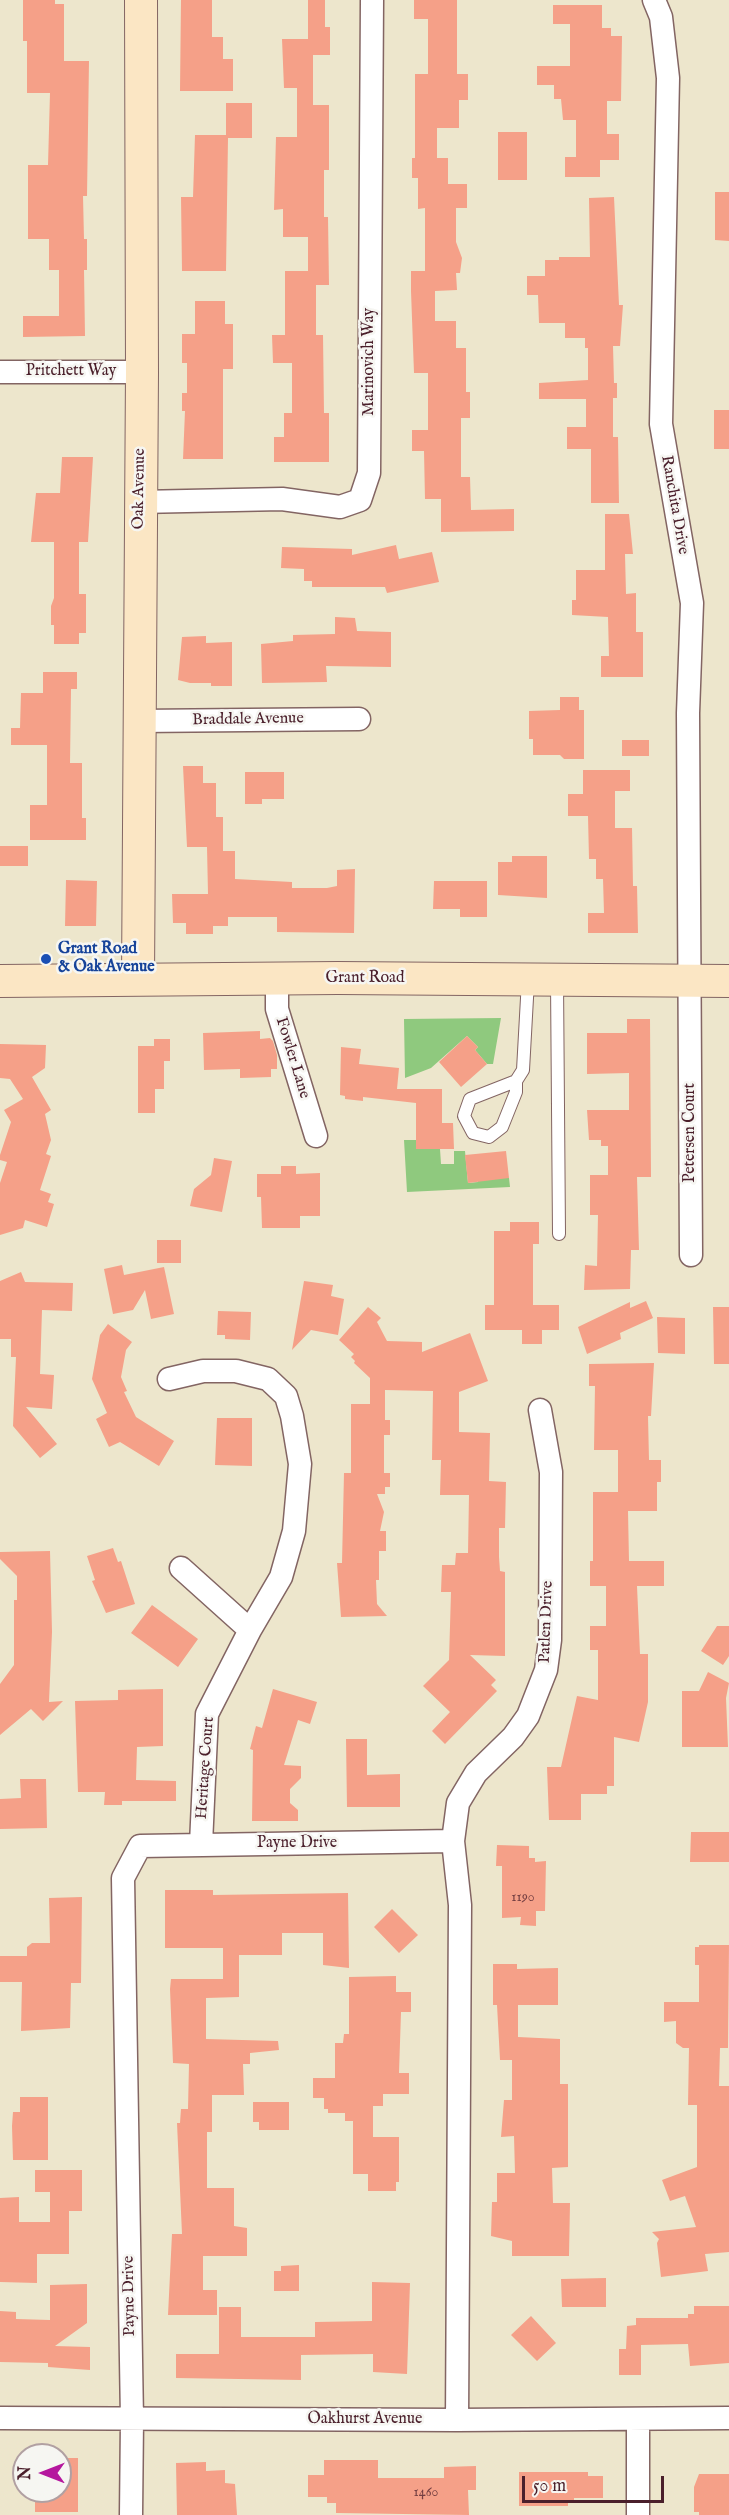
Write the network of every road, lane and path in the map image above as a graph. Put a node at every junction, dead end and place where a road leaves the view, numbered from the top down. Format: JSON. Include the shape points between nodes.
{"nodes":[{"id":1,"x":141,"y":0,"type":"edge"},
{"id":2,"x":372,"y":0,"type":"edge"},
{"id":3,"x":654,"y":0,"type":"edge"},
{"id":4,"x":0,"y":372,"type":"edge"},
{"id":5,"x":142,"y":372,"type":"junction"},
{"id":6,"x":139,"y":502,"type":"junction"},
{"id":7,"x":359,"y":719,"type":"dead end"},
{"id":8,"x":138,"y":721,"type":"junction"},
{"id":9,"x":138,"y":978,"type":"junction"},
{"id":10,"x":277,"y":978,"type":"junction"},
{"id":11,"x":0,"y":981,"type":"edge"},
{"id":12,"x":543,"y":981,"type":"junction"},
{"id":13,"x":729,"y":981,"type":"edge"},
{"id":14,"x":690,"y":996,"type":"junction"},
{"id":15,"x":516,"y":1081,"type":"junction"},
{"id":16,"x":316,"y":1136,"type":"dead end"},
{"id":17,"x":559,"y":1234,"type":"dead end"},
{"id":18,"x":691,"y":1255,"type":"dead end"},
{"id":19,"x":169,"y":1379,"type":"dead end"},
{"id":20,"x":540,"y":1410,"type":"dead end"},
{"id":21,"x":181,"y":1568,"type":"dead end"},
{"id":22,"x":250,"y":1630,"type":"junction"},
{"id":23,"x":453,"y":1841,"type":"junction"},
{"id":24,"x":201,"y":1844,"type":"junction"},
{"id":25,"x":0,"y":2418,"type":"edge"},
{"id":26,"x":729,"y":2418,"type":"edge"},
{"id":27,"x":638,"y":2419,"type":"junction"},
{"id":28,"x":132,"y":2420,"type":"junction"},
{"id":29,"x":457,"y":2420,"type":"junction"},
{"id":30,"x":131,"y":2515,"type":"edge"},
{"id":31,"x":638,"y":2515,"type":"edge"}],
"edges":[{"from":1,"to":5,"type":"street","name":"Oak Avenue"},
{"from":2,"to":6,"type":"street","name":"Marinovich Way","via":[[369,473],[365,491],[360,500],[340,507],[282,499]]},
{"from":3,"to":14,"type":"street","name":"Ranchita Drive","via":[[661,17],[668,78],[661,423],[692,603],[687,713]]},
{"from":4,"to":5,"type":"street","name":"Pritchett Way"},
{"from":5,"to":6,"type":"street","name":"Oak Avenue"},
{"from":6,"to":8,"type":"street","name":"Oak Avenue"},
{"from":7,"to":8,"type":"street","name":"Braddale Avenue"},
{"from":8,"to":9,"type":"street","name":"Oak Avenue"},
{"from":9,"to":10,"type":"street","name":"Grant Road"},
{"from":9,"to":11,"type":"street","name":"Grant Road"},
{"from":10,"to":12,"type":"street","name":"Grant Road"},
{"from":10,"to":16,"type":"street","name":"Fowler Lane","via":[[277,1009]]},
{"from":12,"to":14,"type":"street","name":"Grant Road"},
{"from":12,"to":15,"type":"lane","via":[[524,1063]]},
{"from":12,"to":17,"type":"lane"},
{"from":13,"to":14,"type":"street","name":"Grant Road"},
{"from":14,"to":18,"type":"street","name":"Petersen Court"},
{"from":15,"to":15,"type":"lane","via":[[470,1099],[464,1116],[473,1133],[489,1137],[502,1127],[516,1092]]},
{"from":19,"to":22,"type":"street","name":"Heritage Court","via":[[203,1371],[236,1371],[268,1379],[286,1396],[300,1464],[294,1531],[282,1577]]},
{"from":20,"to":23,"type":"street","name":"Patlen Drive","via":[[551,1472],[550,1640],[546,1670],[528,1716],[513,1737],[476,1773],[458,1803]]},
{"from":21,"to":22,"type":"street"},
{"from":22,"to":24,"type":"street","name":"Heritage Court","via":[[207,1714]]},
{"from":23,"to":24,"type":"street","name":"Payne Drive"},
{"from":23,"to":29,"type":"street","via":[[460,1905]]},
{"from":24,"to":28,"type":"street","name":"Payne Drive","via":[[140,1846],[123,1878]]},
{"from":25,"to":28,"type":"street","name":"Oakhurst Avenue"},
{"from":26,"to":27,"type":"street","name":"Oakhurst Avenue"},
{"from":27,"to":29,"type":"street","name":"Oakhurst Avenue"},
{"from":27,"to":31,"type":"street"},
{"from":28,"to":29,"type":"street","name":"Oakhurst Avenue"},
{"from":28,"to":30,"type":"street"}]}
